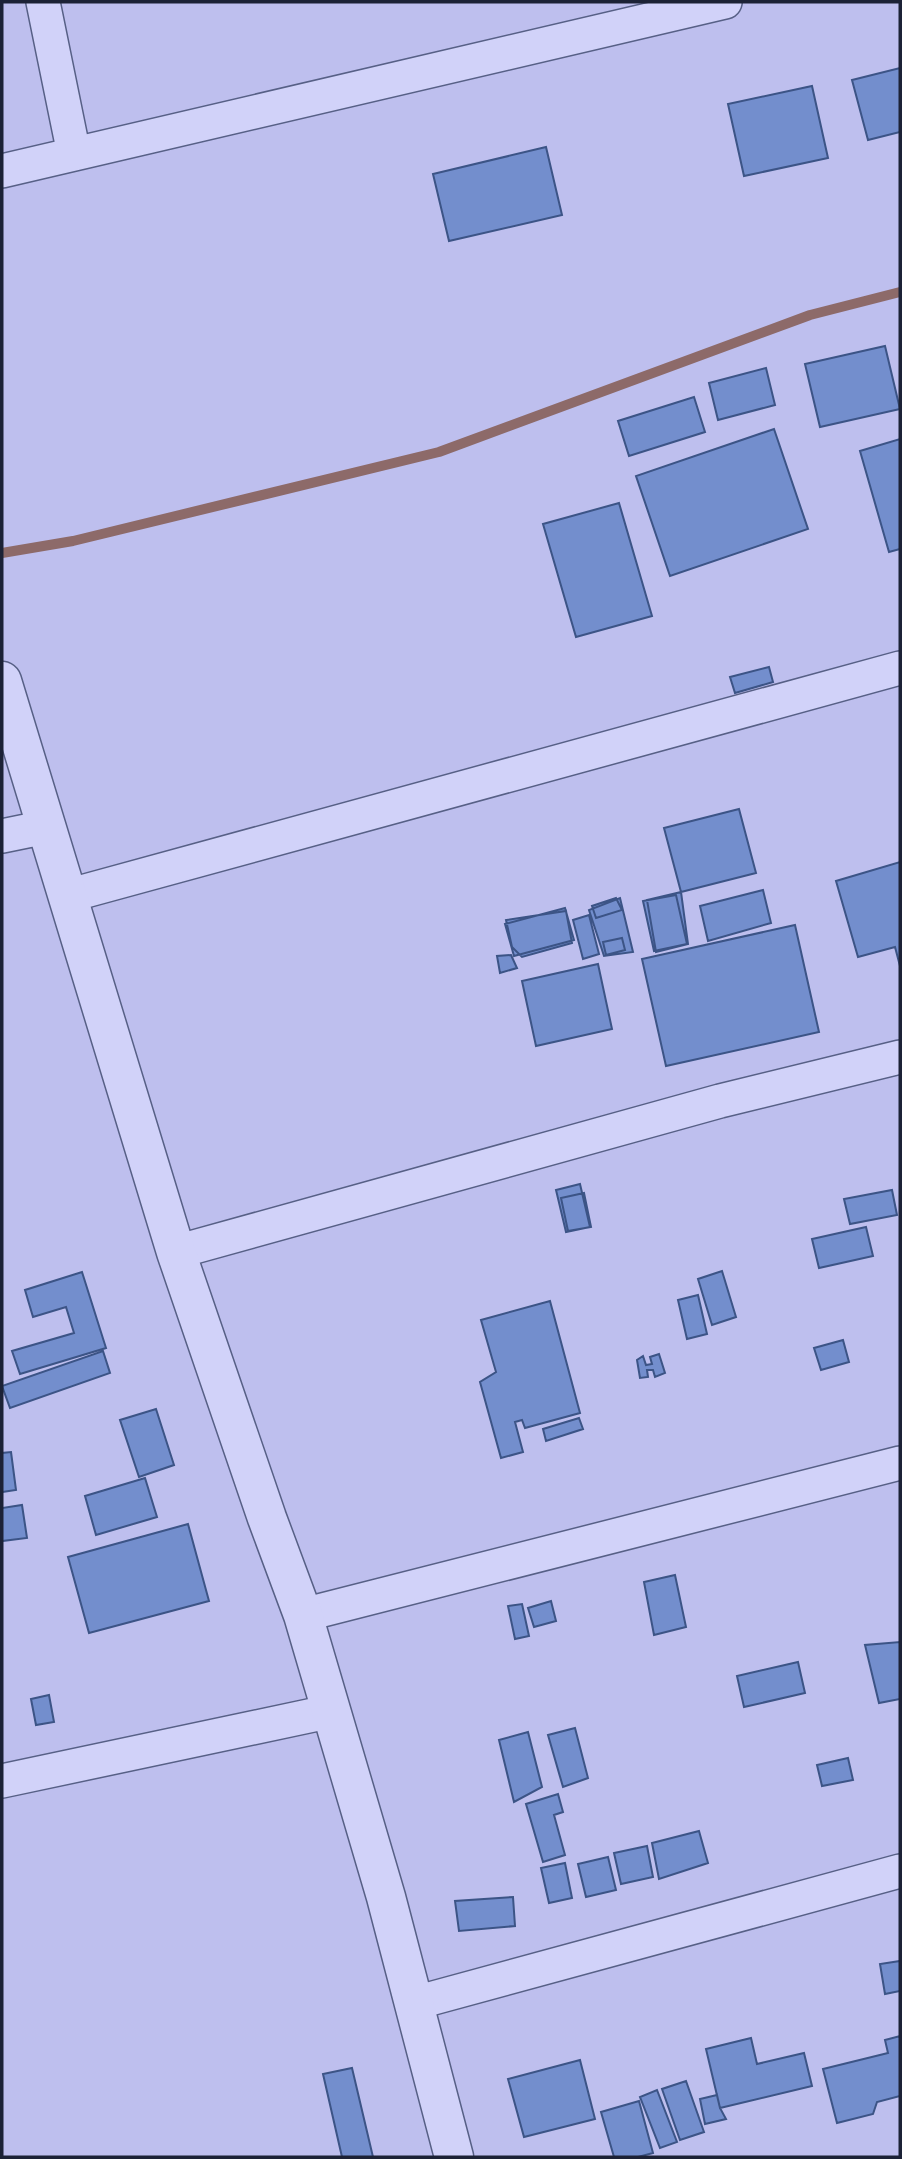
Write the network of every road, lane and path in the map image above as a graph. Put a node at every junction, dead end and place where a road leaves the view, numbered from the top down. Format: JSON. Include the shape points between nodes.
{"nodes":[{"id":1,"x":43,"y":2,"type":"edge"},
{"id":2,"x":725,"y":2,"type":"edge"},
{"id":3,"x":74,"y":154,"type":"junction"},
{"id":4,"x":2,"y":171,"type":"edge"},
{"id":5,"x":900,"y":668,"type":"edge"},
{"id":6,"x":2,"y":681,"type":"edge"},
{"id":7,"x":46,"y":827,"type":"junction"},
{"id":8,"x":2,"y":836,"type":"edge"},
{"id":9,"x":67,"y":896,"type":"junction"},
{"id":10,"x":900,"y":1057,"type":"edge"},
{"id":11,"x":176,"y":1252,"type":"junction"},
{"id":12,"x":900,"y":1463,"type":"edge"},
{"id":13,"x":303,"y":1615,"type":"junction"},
{"id":14,"x":332,"y":1711,"type":"junction"},
{"id":15,"x":2,"y":1781,"type":"edge"},
{"id":16,"x":900,"y":1871,"type":"edge"},
{"id":17,"x":415,"y":2003,"type":"junction"},
{"id":18,"x":454,"y":2157,"type":"edge"}],
"edges":[{"from":1,"to":3,"type":"street"},
{"from":2,"to":3,"type":"street"},
{"from":3,"to":4,"type":"street"},
{"from":5,"to":9,"type":"street"},
{"from":6,"to":7,"type":"street"},
{"from":7,"to":8,"type":"street"},
{"from":7,"to":9,"type":"street"},
{"from":9,"to":11,"type":"street"},
{"from":10,"to":11,"type":"street","via":[[720,1101]]},
{"from":11,"to":13,"type":"street"},
{"from":12,"to":13,"type":"street"},
{"from":13,"to":14,"type":"street"},
{"from":14,"to":15,"type":"street"},
{"from":14,"to":17,"type":"street"},
{"from":16,"to":17,"type":"street"},
{"from":17,"to":18,"type":"street"}]}
